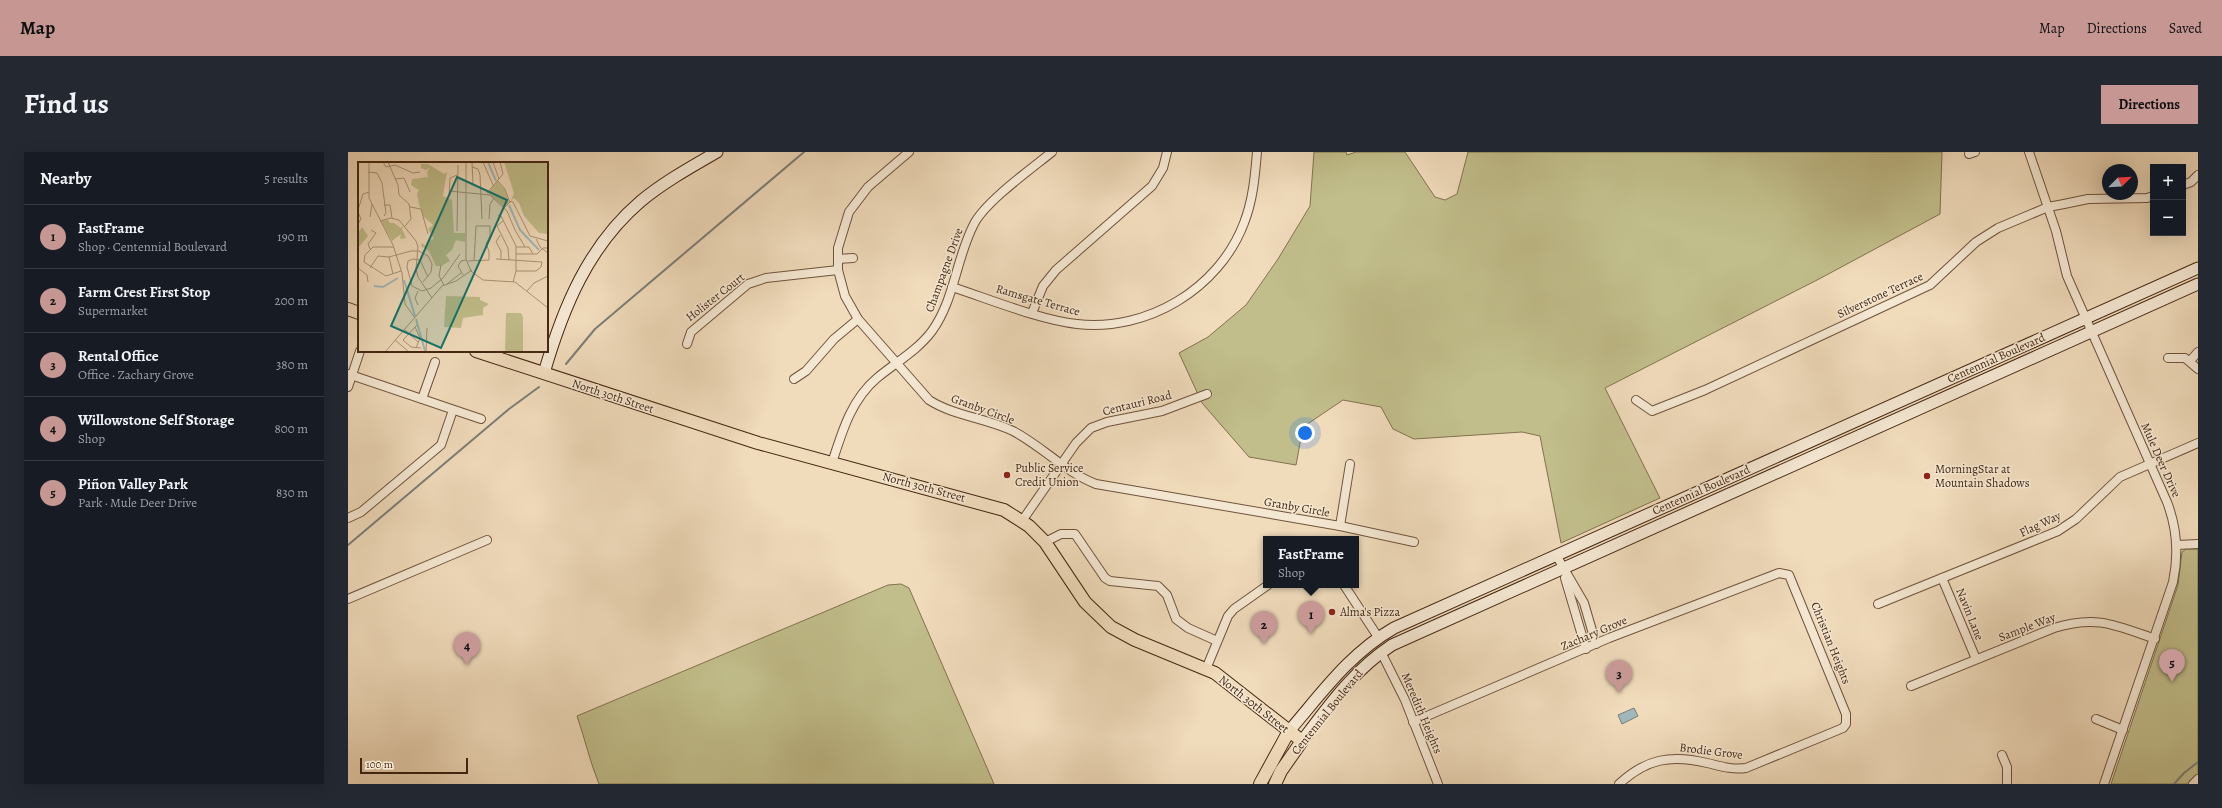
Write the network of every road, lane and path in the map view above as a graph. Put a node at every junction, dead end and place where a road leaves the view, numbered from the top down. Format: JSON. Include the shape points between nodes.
{"nodes":[{"id":1,"x":717,"y":152,"type":"edge"},
{"id":2,"x":909,"y":152,"type":"edge"},
{"id":3,"x":1052,"y":152,"type":"edge"},
{"id":4,"x":1167,"y":152,"type":"edge"},
{"id":5,"x":1257,"y":152,"type":"edge"},
{"id":6,"x":2029,"y":152,"type":"edge"},
{"id":7,"x":2198,"y":175,"type":"edge"},
{"id":8,"x":2186,"y":184,"type":"edge"},
{"id":9,"x":2150,"y":197,"type":"edge"},
{"id":10,"x":2048,"y":207,"type":"junction"},
{"id":11,"x":853,"y":258,"type":"dead end"},
{"id":12,"x":838,"y":259,"type":"junction"},
{"id":13,"x":2198,"y":268,"type":"edge"},
{"id":14,"x":838,"y":270,"type":"junction"},
{"id":15,"x":2198,"y":284,"type":"edge"},
{"id":16,"x":952,"y":287,"type":"junction"},
{"id":17,"x":348,"y":309,"type":"edge"},
{"id":18,"x":358,"y":313,"type":"edge"},
{"id":19,"x":1032,"y":313,"type":"junction"},
{"id":20,"x":858,"y":318,"type":"junction"},
{"id":21,"x":2084,"y":319,"type":"junction"},
{"id":22,"x":2091,"y":332,"type":"junction"},
{"id":23,"x":687,"y":344,"type":"dead end"},
{"id":24,"x":360,"y":352,"type":"edge"},
{"id":25,"x":479,"y":352,"type":"edge"},
{"id":26,"x":2198,"y":352,"type":"edge"},
{"id":27,"x":2168,"y":358,"type":"dead end"},
{"id":28,"x":2190,"y":361,"type":"junction"},
{"id":29,"x":435,"y":362,"type":"dead end"},
{"id":30,"x":897,"y":363,"type":"junction"},
{"id":31,"x":2198,"y":370,"type":"edge"},
{"id":32,"x":544,"y":373,"type":"junction"},
{"id":33,"x":350,"y":374,"type":"edge"},
{"id":34,"x":794,"y":379,"type":"dead end"},
{"id":35,"x":348,"y":387,"type":"edge"},
{"id":36,"x":1208,"y":394,"type":"dead end"},
{"id":37,"x":422,"y":399,"type":"junction"},
{"id":38,"x":1636,"y":400,"type":"dead end"},
{"id":39,"x":453,"y":410,"type":"junction"},
{"id":40,"x":481,"y":419,"type":"dead end"},
{"id":41,"x":2198,"y":443,"type":"edge"},
{"id":42,"x":832,"y":463,"type":"junction"},
{"id":43,"x":1061,"y":464,"type":"junction"},
{"id":44,"x":1350,"y":464,"type":"dead end"},
{"id":45,"x":2149,"y":464,"type":"junction"},
{"id":46,"x":348,"y":518,"type":"edge"},
{"id":47,"x":2076,"y":519,"type":"junction"},
{"id":48,"x":1022,"y":521,"type":"junction"},
{"id":49,"x":2083,"y":525,"type":"dead end"},
{"id":50,"x":1340,"y":526,"type":"junction"},
{"id":51,"x":487,"y":540,"type":"dead end"},
{"id":52,"x":1045,"y":542,"type":"junction"},
{"id":53,"x":1414,"y":542,"type":"dead end"},
{"id":54,"x":2198,"y":544,"type":"edge"},
{"id":55,"x":2177,"y":545,"type":"junction"},
{"id":56,"x":1556,"y":555,"type":"junction"},
{"id":57,"x":1562,"y":568,"type":"junction"},
{"id":58,"x":1786,"y":574,"type":"joint"},
{"id":59,"x":1942,"y":578,"type":"junction"},
{"id":60,"x":1264,"y":588,"type":"edge"},
{"id":61,"x":1346,"y":588,"type":"edge"},
{"id":62,"x":348,"y":599,"type":"edge"},
{"id":63,"x":1878,"y":604,"type":"dead end"},
{"id":64,"x":1378,"y":637,"type":"junction"},
{"id":65,"x":2155,"y":639,"type":"junction"},
{"id":66,"x":1217,"y":641,"type":"junction"},
{"id":67,"x":1596,"y":644,"type":"junction"},
{"id":68,"x":1586,"y":649,"type":"junction"},
{"id":69,"x":1381,"y":652,"type":"junction"},
{"id":70,"x":1976,"y":660,"type":"junction"},
{"id":71,"x":1206,"y":669,"type":"junction"},
{"id":72,"x":1911,"y":686,"type":"dead end"},
{"id":73,"x":2096,"y":720,"type":"dead end"},
{"id":74,"x":1413,"y":722,"type":"junction"},
{"id":75,"x":1846,"y":724,"type":"joint"},
{"id":76,"x":2123,"y":730,"type":"junction"},
{"id":77,"x":1289,"y":731,"type":"junction"},
{"id":78,"x":1302,"y":740,"type":"junction"},
{"id":79,"x":2002,"y":755,"type":"dead end"},
{"id":80,"x":2198,"y":779,"type":"edge"},
{"id":81,"x":1260,"y":784,"type":"edge"},
{"id":82,"x":1275,"y":784,"type":"edge"},
{"id":83,"x":1438,"y":784,"type":"edge"},
{"id":84,"x":1619,"y":784,"type":"edge"},
{"id":85,"x":2007,"y":784,"type":"edge"},
{"id":86,"x":2104,"y":784,"type":"edge"},
{"id":87,"x":2193,"y":784,"type":"edge"}],
"edges":[{"from":1,"to":32,"type":"main road","via":[[682,172],[641,201],[624,216],[598,249],[570,298]]},
{"from":2,"to":12,"type":"street","name":"Granby Circle","via":[[859,197],[844,224]]},
{"from":3,"to":16,"type":"street","name":"Champagne Drive","via":[[978,216],[970,232]]},
{"from":4,"to":19,"type":"street","via":[[1163,168],[1152,186],[1056,270],[1043,286]]},
{"from":5,"to":19,"type":"street","name":"Ramsgate Terrace","via":[[1252,195],[1244,224],[1227,254],[1195,290],[1152,315],[1121,323],[1076,324]]},
{"from":6,"to":10,"type":"street","name":"Mule Deer Drive"},
{"from":7,"to":8,"type":"street"},
{"from":9,"to":10,"type":"street","name":"Silverstone Terrace","via":[[2088,199]]},
{"from":10,"to":21,"type":"street","name":"Mule Deer Drive","via":[[2067,276]]},
{"from":10,"to":38,"type":"street","name":"Silverstone Terrace","via":[[1987,234],[1930,285],[1705,390],[1652,411]]},
{"from":11,"to":12,"type":"street"},
{"from":12,"to":14,"type":"street","name":"Granby Circle"},
{"from":13,"to":21,"type":"main road","name":"Centennial Boulevard"},
{"from":14,"to":20,"type":"street","name":"Granby Circle","via":[[845,296]]},
{"from":14,"to":23,"type":"street","name":"Holister Court","via":[[766,278],[748,284],[691,332]]},
{"from":15,"to":22,"type":"main road","name":"Centennial Boulevard"},
{"from":16,"to":19,"type":"street","name":"Ramsgate Terrace"},
{"from":16,"to":30,"type":"street","name":"Champagne Drive","via":[[942,315],[931,332]]},
{"from":17,"to":18,"type":"main road"},
{"from":20,"to":30,"type":"street","name":"Granby Circle"},
{"from":20,"to":34,"type":"street","via":[[834,339],[806,372]]},
{"from":21,"to":22,"type":"street","name":"Mule Deer Drive"},
{"from":21,"to":56,"type":"main road","name":"Centennial Boulevard"},
{"from":22,"to":45,"type":"street","name":"Mule Deer Drive"},
{"from":22,"to":57,"type":"main road","name":"Centennial Boulevard"},
{"from":24,"to":33,"type":"street"},
{"from":25,"to":32,"type":"main road","name":"North 30th Street"},
{"from":26,"to":28,"type":"street"},
{"from":27,"to":28,"type":"street","via":[[2185,358]]},
{"from":28,"to":31,"type":"street"},
{"from":29,"to":37,"type":"street"},
{"from":30,"to":42,"type":"street","name":"Champagne Drive","via":[[876,379],[857,402],[845,422]]},
{"from":30,"to":43,"type":"street","name":"Granby Circle","via":[[935,404],[1012,431]]},
{"from":32,"to":42,"type":"main road","name":"North 30th Street","via":[[758,444]]},
{"from":33,"to":35,"type":"street"},
{"from":33,"to":37,"type":"street"},
{"from":36,"to":43,"type":"street","name":"Centauri Road","via":[[1152,414],[1100,424],[1084,434]]},
{"from":37,"to":39,"type":"street"},
{"from":39,"to":40,"type":"street"},
{"from":39,"to":46,"type":"street","via":[[441,445],[361,512]]},
{"from":41,"to":45,"type":"street","name":"Flag Way"},
{"from":42,"to":48,"type":"main road","name":"North 30th Street","via":[[995,506]]},
{"from":43,"to":48,"type":"street","name":"Centauri Road"},
{"from":43,"to":50,"type":"street","name":"Granby Circle","via":[[1088,481],[1110,487]]},
{"from":44,"to":50,"type":"street"},
{"from":45,"to":47,"type":"street","name":"Flag Way","via":[[2114,482]]},
{"from":45,"to":55,"type":"street","name":"Mule Deer Drive","via":[[2171,512]]},
{"from":47,"to":49,"type":"street"},
{"from":47,"to":59,"type":"street","name":"Flag Way","via":[[2058,531]]},
{"from":48,"to":52,"type":"main road","name":"North 30th Street"},
{"from":50,"to":53,"type":"street","name":"Granby Circle"},
{"from":51,"to":62,"type":"street"},
{"from":52,"to":66,"type":"street","via":[[1061,534],[1074,534],[1105,578],[1110,581],[1158,586],[1167,595],[1176,619],[1188,628]]},
{"from":52,"to":71,"type":"main road","name":"North 30th Street","via":[[1085,602],[1111,627],[1134,640]]},
{"from":54,"to":55,"type":"street"},
{"from":55,"to":65,"type":"street","name":"Mule Deer Drive","via":[[2174,578]]},
{"from":56,"to":57,"type":"street"},
{"from":56,"to":64,"type":"main road","name":"Centennial Boulevard"},
{"from":57,"to":67,"type":"street","via":[[1584,603]]},
{"from":57,"to":68,"type":"street"},
{"from":57,"to":69,"type":"main road","name":"Centennial Boulevard","via":[[1417,632]]},
{"from":58,"to":67,"type":"street","name":"Zachary Grove","via":[[1779,573]]},
{"from":58,"to":75,"type":"street","name":"Christian Heights","via":[[1792,578],[1846,714]]},
{"from":59,"to":63,"type":"street","name":"Flag Way"},
{"from":59,"to":70,"type":"street","name":"Navin Lane"},
{"from":60,"to":66,"type":"street","via":[[1234,609],[1228,616]]},
{"from":61,"to":64,"type":"street"},
{"from":64,"to":77,"type":"main road","name":"Centennial Boulevard","via":[[1343,667]]},
{"from":65,"to":70,"type":"street","name":"Sample Way","via":[[2108,622],[2078,622],[2054,628]]},
{"from":65,"to":76,"type":"street","name":"Mule Deer Drive"},
{"from":66,"to":71,"type":"street"},
{"from":67,"to":68,"type":"street","name":"Zachary Grove"},
{"from":68,"to":74,"type":"street","name":"Zachary Grove"},
{"from":69,"to":74,"type":"street","name":"Meredith Heights","via":[[1396,680]]},
{"from":69,"to":78,"type":"main road","name":"Centennial Boulevard","via":[[1354,676]]},
{"from":70,"to":72,"type":"street","name":"Sample Way"},
{"from":71,"to":77,"type":"main road","name":"North 30th Street","via":[[1224,679]]},
{"from":73,"to":76,"type":"street"},
{"from":74,"to":83,"type":"street","name":"Meredith Heights"},
{"from":75,"to":84,"type":"street","name":"Brodie Grove","via":[[1839,731],[1746,768],[1729,768],[1691,759],[1664,760],[1637,769]]},
{"from":76,"to":86,"type":"street","name":"Mule Deer Drive"},
{"from":77,"to":78,"type":"main road","name":"North 30th Street"},
{"from":77,"to":81,"type":"main road","name":"Centennial Boulevard"},
{"from":78,"to":82,"type":"main road","name":"Centennial Boulevard"},
{"from":79,"to":85,"type":"street","via":[[2007,767]]},
{"from":80,"to":87,"type":"street"}]}
